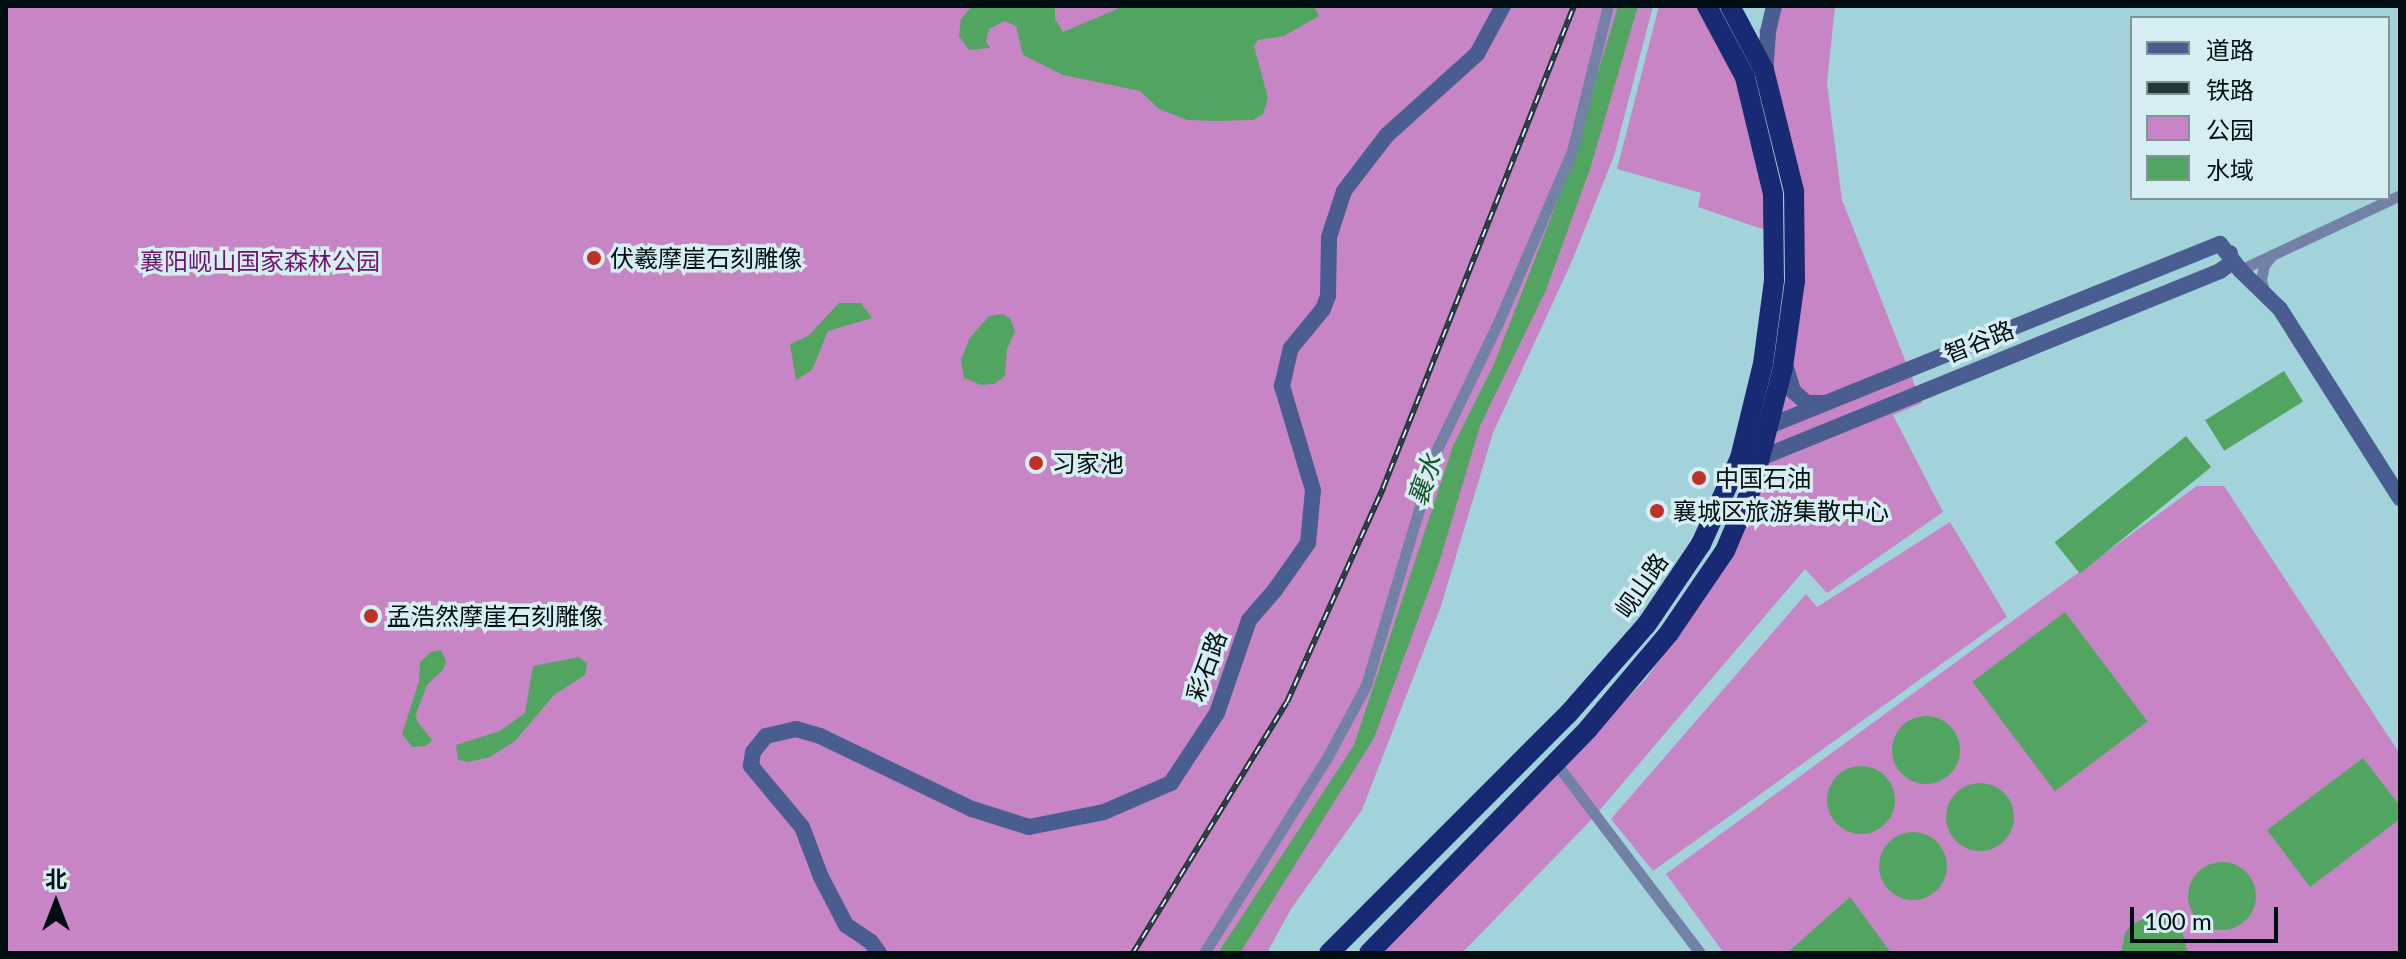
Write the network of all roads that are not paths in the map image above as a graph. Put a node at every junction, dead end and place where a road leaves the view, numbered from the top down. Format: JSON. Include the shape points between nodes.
{"nodes":[{"id":1,"x":1503,"y":6,"type":"edge"},
{"id":2,"x":1608,"y":6,"type":"edge"},
{"id":3,"x":1707,"y":6,"type":"edge"},
{"id":4,"x":1772,"y":6,"type":"edge"},
{"id":5,"x":1735,"y":9,"type":"edge"},
{"id":6,"x":1720,"y":30,"type":"junction"},
{"id":7,"x":1747,"y":37,"type":"junction"},
{"id":8,"x":1733,"y":54,"type":"junction"},
{"id":9,"x":1765,"y":75,"type":"junction"},
{"id":10,"x":2389,"y":200,"type":"edge"},
{"id":11,"x":2230,"y":253,"type":"junction"},
{"id":12,"x":2274,"y":254,"type":"junction"},
{"id":13,"x":2240,"y":270,"type":"junction"},
{"id":14,"x":2265,"y":295,"type":"junction"},
{"id":15,"x":1784,"y":361,"type":"junction"},
{"id":16,"x":1828,"y":403,"type":"junction"},
{"id":17,"x":1768,"y":427,"type":"junction"},
{"id":18,"x":1746,"y":435,"type":"junction"},
{"id":19,"x":1772,"y":453,"type":"junction"},
{"id":20,"x":1736,"y":467,"type":"junction"},
{"id":21,"x":2400,"y":498,"type":"edge"},
{"id":22,"x":1555,"y":762,"type":"junction"},
{"id":23,"x":879,"y":953,"type":"edge"},
{"id":24,"x":1204,"y":953,"type":"edge"},
{"id":25,"x":1329,"y":953,"type":"edge"},
{"id":26,"x":1369,"y":953,"type":"edge"},
{"id":27,"x":1700,"y":953,"type":"edge"}],
"edges":[{"from":1,"to":23,"type":"street","name":"彩石路","via":[[1477,54],[1387,135],[1344,191],[1329,237],[1328,296],[1291,348],[1282,386],[1313,490],[1308,543],[1249,620],[1217,713],[1171,783],[1104,812],[1029,827],[972,809],[796,729],[766,736],[753,752],[751,766],[802,827],[846,925]]},
{"from":2,"to":24,"type":"street","via":[[1572,151],[1438,447],[1366,685],[1328,756]]},
{"from":3,"to":6,"type":"highway","name":"岘山路"},
{"from":4,"to":7,"type":"street"},
{"from":4,"to":9,"type":"street"},
{"from":5,"to":6,"type":"street"},
{"from":5,"to":7,"type":"highway","name":"岘山路"},
{"from":6,"to":8,"type":"highway","name":"岘山路"},
{"from":7,"to":8,"type":"street"},
{"from":7,"to":9,"type":"highway","name":"岘山路"},
{"from":8,"to":18,"type":"highway","name":"岘山路","via":[[1745,77],[1773,194],[1774,280],[1763,364]]},
{"from":9,"to":15,"type":"highway","name":"岘山路","via":[[1794,191],[1795,281]]},
{"from":10,"to":12,"type":"street"},
{"from":11,"to":13,"type":"street"},
{"from":11,"to":16,"type":"street","name":"智谷路","via":[[2220,244],[2207,247]]},
{"from":11,"to":19,"type":"street","name":"智谷路","via":[[2231,263],[2220,271]]},
{"from":12,"to":13,"type":"street"},
{"from":12,"to":14,"type":"street","via":[[2264,265]]},
{"from":13,"to":14,"type":"street"},
{"from":14,"to":21,"type":"street","via":[[2280,309]]},
{"from":15,"to":16,"type":"street","via":[[1793,391],[1807,403]]},
{"from":15,"to":17,"type":"highway","name":"岘山路"},
{"from":16,"to":17,"type":"street","name":"智谷路"},
{"from":17,"to":18,"type":"street","name":"智谷路"},
{"from":17,"to":19,"type":"highway","name":"岘山路"},
{"from":18,"to":20,"type":"highway","name":"岘山路"},
{"from":19,"to":20,"type":"street","name":"智谷路"},
{"from":19,"to":22,"type":"highway","name":"岘山路","via":[[1725,551],[1669,633]]},
{"from":20,"to":25,"type":"highway","name":"岘山路","via":[[1701,544],[1647,624],[1569,713]]},
{"from":22,"to":26,"type":"highway","name":"岘山路"},
{"from":22,"to":27,"type":"street"}]}
